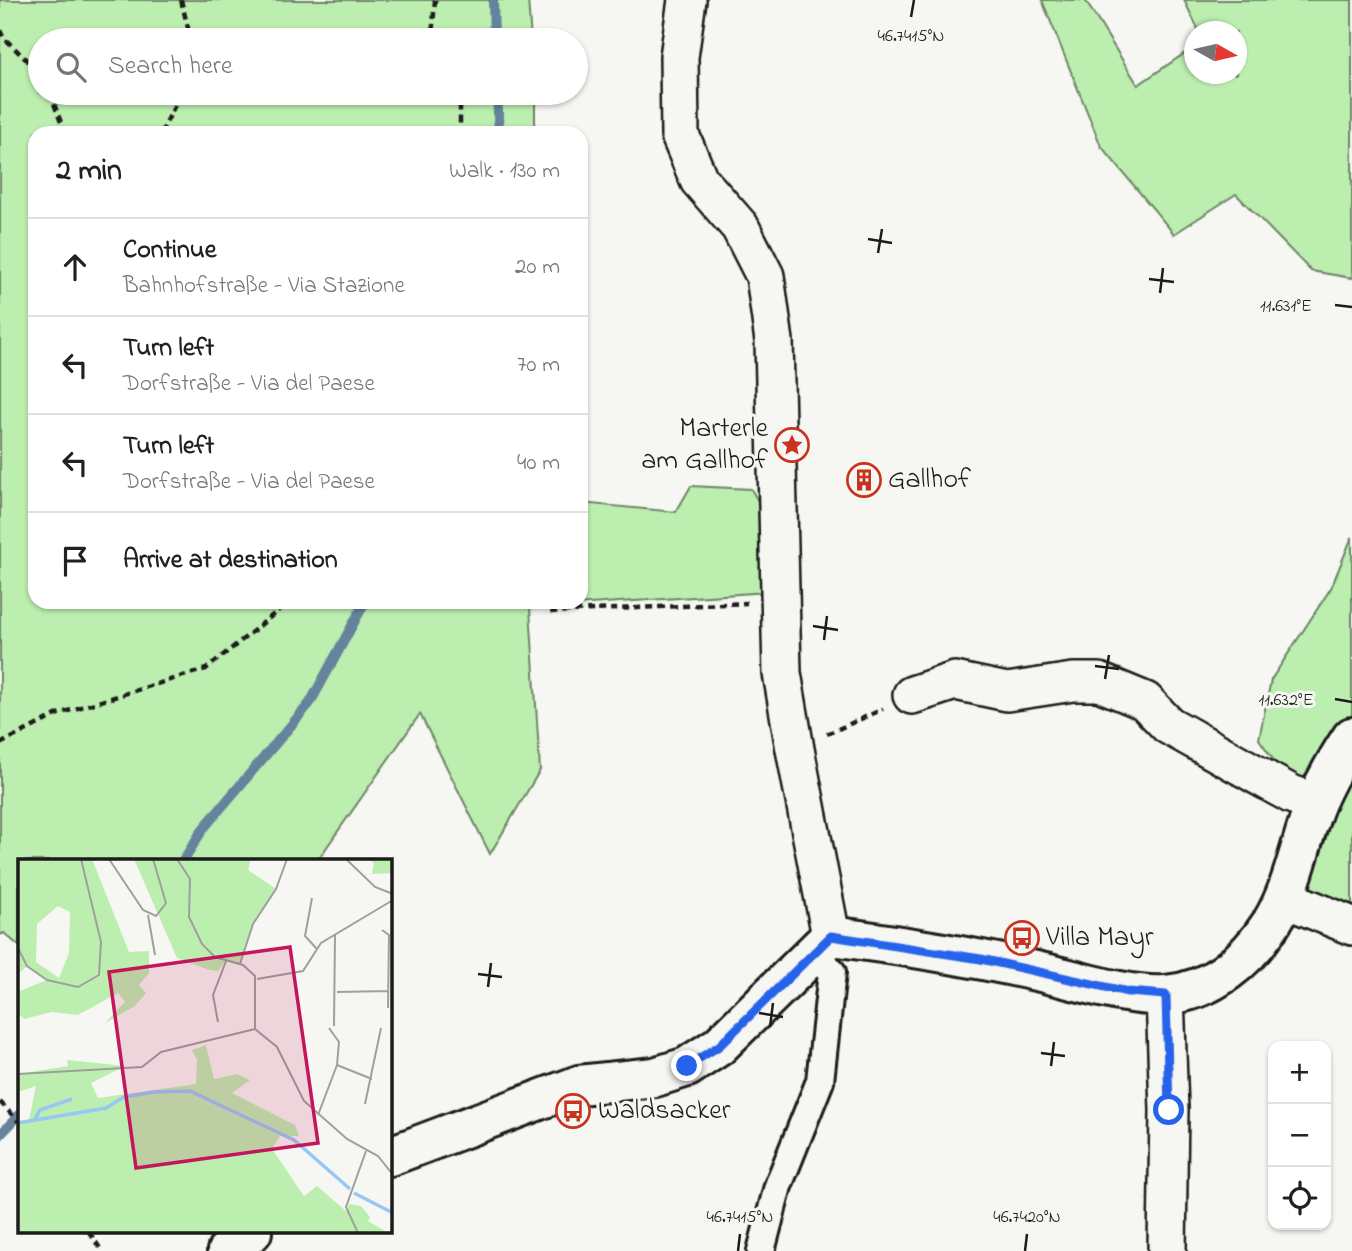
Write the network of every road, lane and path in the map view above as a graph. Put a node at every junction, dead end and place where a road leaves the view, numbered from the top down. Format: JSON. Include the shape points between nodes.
{"nodes":[{"id":1,"x":181,"y":0,"type":"edge"},
{"id":2,"x":435,"y":0,"type":"edge"},
{"id":3,"x":687,"y":0,"type":"edge"},
{"id":4,"x":188,"y":28,"type":"edge"},
{"id":5,"x":434,"y":28,"type":"edge"},
{"id":6,"x":0,"y":30,"type":"edge"},
{"id":7,"x":28,"y":61,"type":"edge"},
{"id":8,"x":54,"y":105,"type":"edge"},
{"id":9,"x":175,"y":105,"type":"edge"},
{"id":10,"x":460,"y":105,"type":"edge"},
{"id":11,"x":62,"y":126,"type":"edge"},
{"id":12,"x":164,"y":126,"type":"edge"},
{"id":13,"x":460,"y":126,"type":"edge"},
{"id":14,"x":779,"y":601,"type":"junction"},
{"id":15,"x":280,"y":609,"type":"edge"},
{"id":16,"x":548,"y":609,"type":"edge"},
{"id":17,"x":912,"y":695,"type":"joint"},
{"id":18,"x":1352,"y":737,"type":"edge"},
{"id":19,"x":0,"y":744,"type":"edge"},
{"id":20,"x":795,"y":749,"type":"junction"},
{"id":21,"x":1316,"y":803,"type":"junction"},
{"id":22,"x":1284,"y":898,"type":"junction"},
{"id":23,"x":1352,"y":926,"type":"edge"},
{"id":24,"x":823,"y":944,"type":"junction"},
{"id":25,"x":1166,"y":995,"type":"junction"},
{"id":26,"x":0,"y":1102,"type":"edge"},
{"id":27,"x":18,"y":1121,"type":"edge"},
{"id":28,"x":392,"y":1155,"type":"edge"},
{"id":29,"x":90,"y":1234,"type":"edge"},
{"id":30,"x":249,"y":1234,"type":"edge"},
{"id":31,"x":102,"y":1251,"type":"edge"},
{"id":32,"x":227,"y":1251,"type":"edge"},
{"id":33,"x":761,"y":1251,"type":"edge"},
{"id":34,"x":1167,"y":1251,"type":"edge"}],
"edges":[{"from":1,"to":4,"type":"path"},
{"from":2,"to":5,"type":"path"},
{"from":3,"to":14,"type":"street","via":[[679,57],[680,135],[699,180],[740,227],[765,276],[774,341]]},
{"from":6,"to":7,"type":"path"},
{"from":8,"to":11,"type":"path"},
{"from":9,"to":12,"type":"path"},
{"from":10,"to":13,"type":"path"},
{"from":14,"to":16,"type":"path"},
{"from":14,"to":20,"type":"street","via":[[782,673]]},
{"from":15,"to":19,"type":"path","via":[[206,669],[58,715]]},
{"from":17,"to":20,"type":"path"},
{"from":17,"to":21,"type":"street","via":[[955,681],[1007,692],[1099,682],[1145,701],[1168,725]]},
{"from":18,"to":21,"type":"street"},
{"from":20,"to":24,"type":"street"},
{"from":21,"to":22,"type":"street"},
{"from":22,"to":23,"type":"street"},
{"from":22,"to":25,"type":"street","via":[[1256,946],[1232,969],[1191,990]]},
{"from":24,"to":25,"type":"street","via":[[981,959],[1128,992]]},
{"from":24,"to":28,"type":"street","via":[[719,1046],[687,1066],[655,1077],[579,1085]]},
{"from":24,"to":33,"type":"street","via":[[832,972],[820,1081],[778,1186]]},
{"from":25,"to":34,"type":"street"},
{"from":26,"to":27,"type":"path"},
{"from":29,"to":31,"type":"path"},
{"from":30,"to":32,"type":"street"}]}
